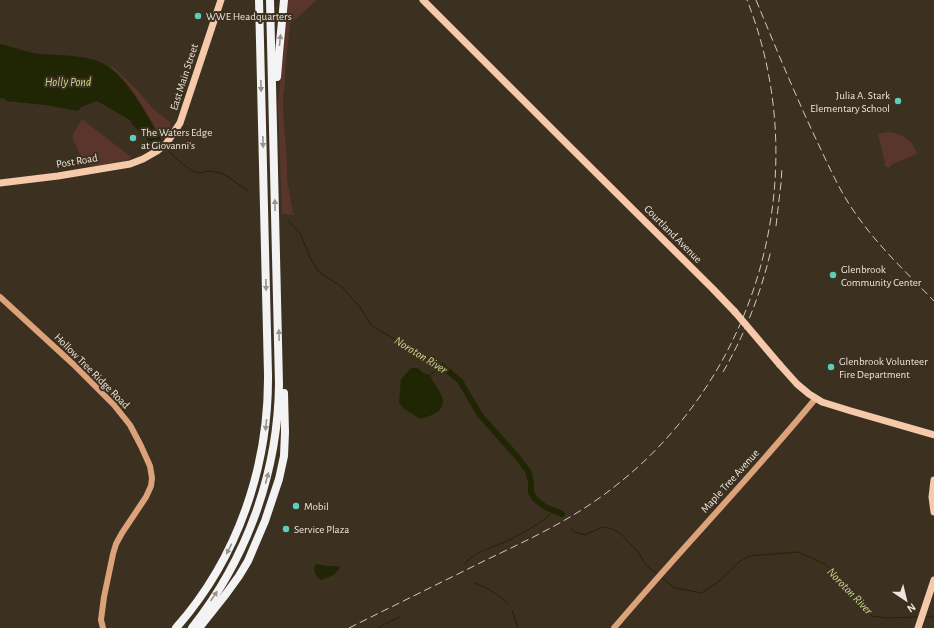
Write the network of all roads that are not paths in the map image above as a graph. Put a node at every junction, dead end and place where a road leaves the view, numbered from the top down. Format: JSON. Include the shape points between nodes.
{"nodes":[{"id":1,"x":221,"y":0,"type":"edge"},
{"id":2,"x":259,"y":0,"type":"edge"},
{"id":3,"x":270,"y":0,"type":"edge"},
{"id":4,"x":284,"y":0,"type":"edge"},
{"id":5,"x":423,"y":0,"type":"edge"},
{"id":6,"x":275,"y":78,"type":"junction"},
{"id":7,"x":156,"y":152,"type":"joint"},
{"id":8,"x":0,"y":183,"type":"edge"},
{"id":9,"x":0,"y":298,"type":"edge"},
{"id":10,"x":279,"y":354,"type":"junction"},
{"id":11,"x":816,"y":398,"type":"junction"},
{"id":12,"x":934,"y":435,"type":"edge"},
{"id":13,"x":934,"y":480,"type":"edge"},
{"id":14,"x":934,"y":512,"type":"edge"},
{"id":15,"x":934,"y":580,"type":"edge"},
{"id":16,"x":919,"y":626,"type":"edge"},
{"id":17,"x":103,"y":628,"type":"edge"},
{"id":18,"x":176,"y":628,"type":"edge"},
{"id":19,"x":192,"y":628,"type":"edge"},
{"id":20,"x":198,"y":628,"type":"edge"},
{"id":21,"x":614,"y":628,"type":"edge"}],
"edges":[{"from":1,"to":7,"type":"main road","name":"East Main Street","via":[[180,123],[166,144]]},
{"from":2,"to":18,"type":"highway","one_way":true,"via":[[268,386],[266,423],[254,484],[238,530],[202,595]]},
{"from":3,"to":6,"type":"highway"},
{"from":6,"to":4,"type":"highway","one_way":true},
{"from":5,"to":11,"type":"main road","name":"Courtland Avenue","bridge":true,"via":[[713,289],[797,384]]},
{"from":10,"to":6,"type":"highway","one_way":true,"via":[[273,102]]},
{"from":7,"to":8,"type":"main road","name":"Post Road","via":[[138,161],[115,167]]},
{"from":9,"to":17,"type":"main road","name":"Hollow Tree Ridge Road","via":[[114,405],[130,425],[150,466],[151,486],[122,533],[113,554],[104,597],[101,620]]},
{"from":19,"to":10,"type":"highway","one_way":true,"via":[[233,565],[250,530],[262,495],[276,434]]},
{"from":10,"to":20,"type":"highway","via":[[284,371],[285,432],[284,456],[279,479],[248,561],[226,594]]},
{"from":11,"to":12,"type":"main road","name":"Courtland Avenue","via":[[836,407]]},
{"from":11,"to":21,"type":"main road","name":"Maple Tree Avenue"},
{"from":13,"to":14,"type":"main road"},
{"from":15,"to":16,"type":"main road"}]}
